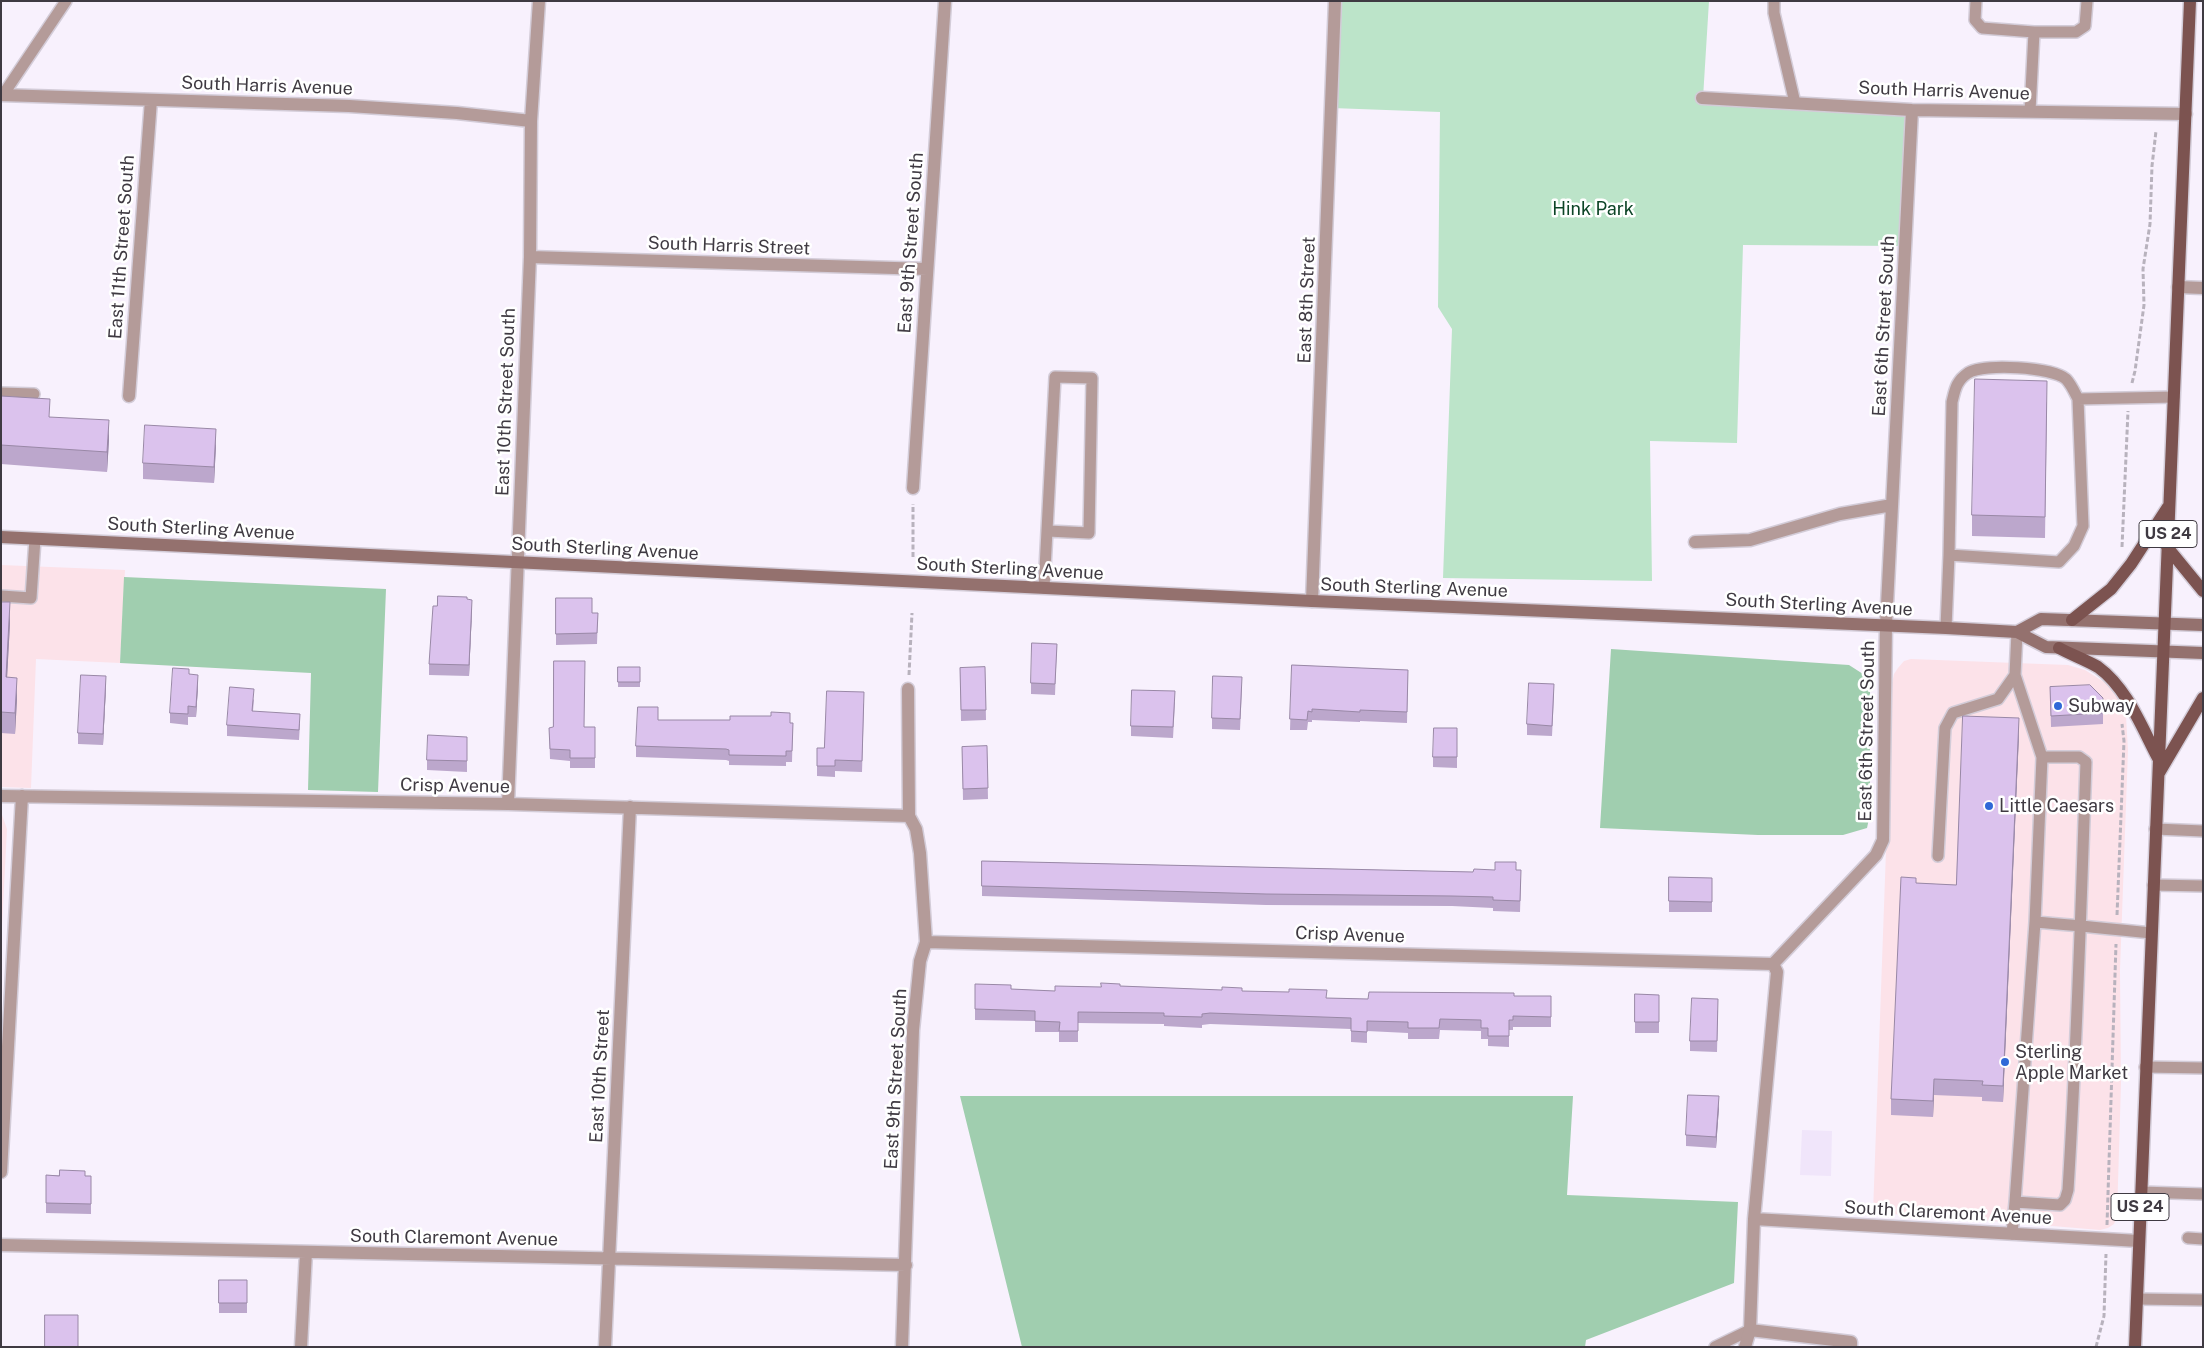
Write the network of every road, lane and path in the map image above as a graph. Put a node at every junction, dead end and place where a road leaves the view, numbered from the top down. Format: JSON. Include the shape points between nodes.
{"nodes":[{"id":1,"x":66,"y":1,"type":"edge"},
{"id":2,"x":539,"y":1,"type":"edge"},
{"id":3,"x":945,"y":1,"type":"edge"},
{"id":4,"x":1335,"y":1,"type":"edge"},
{"id":5,"x":1774,"y":1,"type":"edge"},
{"id":6,"x":1976,"y":1,"type":"edge"},
{"id":7,"x":2087,"y":1,"type":"edge"},
{"id":8,"x":2190,"y":1,"type":"edge"},
{"id":9,"x":2034,"y":32,"type":"junction"},
{"id":10,"x":2,"y":95,"type":"edge"},
{"id":11,"x":1702,"y":98,"type":"dead end"},
{"id":12,"x":151,"y":100,"type":"junction"},
{"id":13,"x":1795,"y":103,"type":"junction"},
{"id":14,"x":1912,"y":110,"type":"junction"},
{"id":15,"x":2030,"y":111,"type":"junction"},
{"id":16,"x":2186,"y":114,"type":"junction"},
{"id":17,"x":531,"y":121,"type":"junction"},
{"id":18,"x":2156,"y":130,"type":"dead end"},
{"id":19,"x":530,"y":257,"type":"junction"},
{"id":20,"x":927,"y":269,"type":"junction"},
{"id":21,"x":2178,"y":287,"type":"junction"},
{"id":22,"x":2203,"y":288,"type":"edge"},
{"id":23,"x":1,"y":392,"type":"edge"},
{"id":24,"x":34,"y":394,"type":"dead end"},
{"id":25,"x":129,"y":396,"type":"dead end"},
{"id":26,"x":2174,"y":397,"type":"junction"},
{"id":27,"x":2130,"y":398,"type":"junction"},
{"id":28,"x":2078,"y":399,"type":"junction"},
{"id":29,"x":913,"y":488,"type":"joint"},
{"id":30,"x":1892,"y":505,"type":"junction"},
{"id":31,"x":2169,"y":505,"type":"junction"},
{"id":32,"x":1048,"y":531,"type":"junction"},
{"id":33,"x":1,"y":537,"type":"edge"},
{"id":34,"x":35,"y":539,"type":"junction"},
{"id":35,"x":1695,"y":542,"type":"dead end"},
{"id":36,"x":2167,"y":547,"type":"junction"},
{"id":37,"x":2122,"y":552,"type":"dead end"},
{"id":38,"x":1950,"y":555,"type":"junction"},
{"id":39,"x":913,"y":557,"type":"dead end"},
{"id":40,"x":517,"y":562,"type":"junction"},
{"id":41,"x":1044,"y":588,"type":"junction"},
{"id":42,"x":2203,"y":591,"type":"edge"},
{"id":43,"x":1,"y":596,"type":"edge"},
{"id":44,"x":1312,"y":601,"type":"junction"},
{"id":45,"x":912,"y":613,"type":"dead end"},
{"id":46,"x":2072,"y":620,"type":"junction"},
{"id":47,"x":2164,"y":623,"type":"junction"},
{"id":48,"x":1886,"y":625,"type":"junction"},
{"id":49,"x":2203,"y":625,"type":"edge"},
{"id":50,"x":1946,"y":628,"type":"junction"},
{"id":51,"x":2016,"y":632,"type":"junction"},
{"id":52,"x":2059,"y":648,"type":"junction"},
{"id":53,"x":2163,"y":652,"type":"junction"},
{"id":54,"x":2203,"y":653,"type":"edge"},
{"id":55,"x":2015,"y":675,"type":"junction"},
{"id":56,"x":908,"y":688,"type":"joint"},
{"id":57,"x":2203,"y":698,"type":"edge"},
{"id":58,"x":2120,"y":714,"type":"dead end"},
{"id":59,"x":2042,"y":757,"type":"junction"},
{"id":60,"x":2158,"y":759,"type":"junction"},
{"id":61,"x":2158,"y":775,"type":"junction"},
{"id":62,"x":1,"y":796,"type":"edge"},
{"id":63,"x":22,"y":796,"type":"junction"},
{"id":64,"x":508,"y":804,"type":"junction"},
{"id":65,"x":630,"y":807,"type":"junction"},
{"id":66,"x":909,"y":816,"type":"junction"},
{"id":67,"x":2155,"y":829,"type":"junction"},
{"id":68,"x":2203,"y":831,"type":"edge"},
{"id":69,"x":1938,"y":856,"type":"dead end"},
{"id":70,"x":2153,"y":885,"type":"junction"},
{"id":71,"x":2203,"y":886,"type":"edge"},
{"id":72,"x":2035,"y":922,"type":"junction"},
{"id":73,"x":2080,"y":926,"type":"junction"},
{"id":74,"x":2117,"y":929,"type":"junction"},
{"id":75,"x":2151,"y":933,"type":"junction"},
{"id":76,"x":926,"y":942,"type":"junction"},
{"id":77,"x":1773,"y":964,"type":"junction"},
{"id":78,"x":2145,"y":1067,"type":"junction"},
{"id":79,"x":2203,"y":1068,"type":"edge"},
{"id":80,"x":1,"y":1172,"type":"edge"},
{"id":81,"x":2140,"y":1192,"type":"junction"},
{"id":82,"x":2203,"y":1194,"type":"edge"},
{"id":83,"x":2015,"y":1202,"type":"junction"},
{"id":84,"x":1754,"y":1219,"type":"junction"},
{"id":85,"x":2012,"y":1234,"type":"junction"},
{"id":86,"x":2188,"y":1238,"type":"dead end"},
{"id":87,"x":2203,"y":1239,"type":"edge"},
{"id":88,"x":2106,"y":1240,"type":"junction"},
{"id":89,"x":2139,"y":1242,"type":"junction"},
{"id":90,"x":1,"y":1245,"type":"edge"},
{"id":91,"x":306,"y":1252,"type":"junction"},
{"id":92,"x":609,"y":1259,"type":"junction"},
{"id":93,"x":906,"y":1265,"type":"junction"},
{"id":94,"x":2137,"y":1298,"type":"junction"},
{"id":95,"x":2203,"y":1300,"type":"edge"},
{"id":96,"x":1750,"y":1330,"type":"junction"},
{"id":97,"x":301,"y":1347,"type":"edge"},
{"id":98,"x":605,"y":1347,"type":"edge"},
{"id":99,"x":902,"y":1347,"type":"edge"},
{"id":100,"x":1715,"y":1347,"type":"edge"},
{"id":101,"x":1745,"y":1347,"type":"edge"},
{"id":102,"x":1851,"y":1347,"type":"edge"},
{"id":103,"x":2096,"y":1347,"type":"edge"},
{"id":104,"x":2135,"y":1347,"type":"edge"}],
"edges":[{"from":1,"to":10,"type":"lane"},
{"from":2,"to":17,"type":"street","name":"East 10th Street South"},
{"from":3,"to":20,"type":"street","name":"East 9th Street South"},
{"from":4,"to":44,"type":"street","name":"East 8th Street"},
{"from":5,"to":13,"type":"lane"},
{"from":6,"to":9,"type":"lane","via":[[1975,20],[1982,28]]},
{"from":7,"to":9,"type":"lane","via":[[2086,26],[2076,32]]},
{"from":8,"to":16,"type":"main road","number":"US 24"},
{"from":9,"to":15,"type":"lane"},
{"from":10,"to":12,"type":"street","name":"South Harris Avenue"},
{"from":11,"to":13,"type":"street","name":"South Harris Avenue"},
{"from":12,"to":17,"type":"street","name":"South Harris Avenue","via":[[348,106]]},
{"from":12,"to":25,"type":"street","name":"East 11th Street South"},
{"from":13,"to":14,"type":"street","name":"South Harris Avenue"},
{"from":14,"to":15,"type":"street","name":"South Harris Avenue"},
{"from":14,"to":30,"type":"street","name":"East 6th Street South"},
{"from":15,"to":16,"type":"street","name":"South Harris Avenue"},
{"from":16,"to":21,"type":"main road","number":"US 24"},
{"from":17,"to":19,"type":"street","name":"East 10th Street South"},
{"from":18,"to":27,"type":"path","via":[[2150,224],[2143,269],[2144,305]]},
{"from":19,"to":20,"type":"street","name":"South Harris Street"},
{"from":19,"to":40,"type":"street","name":"East 10th Street South"},
{"from":20,"to":29,"type":"street","name":"East 9th Street South"},
{"from":21,"to":22,"type":"street"},
{"from":21,"to":26,"type":"main road","number":"US 24"},
{"from":23,"to":24,"type":"lane"},
{"from":26,"to":27,"type":"lane"},
{"from":26,"to":31,"type":"main road","number":"US 24"},
{"from":27,"to":28,"type":"lane"},
{"from":27,"to":37,"type":"path","via":[[2126,421]]},
{"from":28,"to":38,"type":"lane","via":[[2082,526],[2074,546],[2059,562]]},
{"from":28,"to":38,"type":"lane","via":[[2066,379],[2046,371],[1990,367],[1969,372],[1956,384],[1952,402]]},
{"from":29,"to":39,"type":"path"},
{"from":30,"to":35,"type":"street","via":[[1840,514],[1750,540]]},
{"from":30,"to":48,"type":"street","name":"East 6th Street South"},
{"from":31,"to":36,"type":"main road","number":"US 24"},
{"from":31,"to":46,"type":"main road","via":[[2132,564],[2111,589]]},
{"from":32,"to":32,"type":"lane","via":[[1089,533],[1092,378],[1055,377]]},
{"from":32,"to":41,"type":"lane"},
{"from":33,"to":34,"type":"main road","name":"South Sterling Avenue"},
{"from":34,"to":40,"type":"main road","name":"South Sterling Avenue"},
{"from":34,"to":43,"type":"lane","via":[[31,598]]},
{"from":36,"to":42,"type":"main road"},
{"from":36,"to":47,"type":"main road","number":"US 24"},
{"from":38,"to":50,"type":"lane"},
{"from":40,"to":41,"type":"main road","name":"South Sterling Avenue"},
{"from":40,"to":64,"type":"street","name":"East 10th Street South"},
{"from":41,"to":44,"type":"main road","name":"South Sterling Avenue"},
{"from":44,"to":48,"type":"main road","name":"South Sterling Avenue"},
{"from":45,"to":56,"type":"path"},
{"from":46,"to":47,"type":"main road"},
{"from":46,"to":51,"type":"main road","via":[[2041,619]]},
{"from":47,"to":49,"type":"main road"},
{"from":47,"to":53,"type":"main road","number":"US 24"},
{"from":48,"to":50,"type":"main road","name":"South Sterling Avenue"},
{"from":48,"to":77,"type":"street","name":"East 6th Street South","via":[[1884,840],[1876,854]]},
{"from":50,"to":51,"type":"main road","name":"South Sterling Avenue"},
{"from":51,"to":52,"type":"main road","name":"South Sterling Avenue","via":[[2046,647]]},
{"from":51,"to":55,"type":"lane"},
{"from":52,"to":53,"type":"main road","name":"South Sterling Avenue"},
{"from":52,"to":60,"type":"main road","via":[[2098,667],[2115,684],[2134,712]]},
{"from":53,"to":54,"type":"main road","name":"South Sterling Avenue"},
{"from":53,"to":60,"type":"main road","number":"US 24"},
{"from":55,"to":59,"type":"lane"},
{"from":55,"to":69,"type":"lane","via":[[1998,699],[1953,713],[1945,728]]},
{"from":56,"to":66,"type":"street"},
{"from":57,"to":61,"type":"main road"},
{"from":58,"to":74,"type":"path","via":[[2124,741]]},
{"from":59,"to":72,"type":"lane"},
{"from":59,"to":73,"type":"lane","via":[[2079,757],[2086,762]]},
{"from":60,"to":61,"type":"main road","number":"US 24"},
{"from":61,"to":67,"type":"main road","number":"US 24"},
{"from":62,"to":63,"type":"street","name":"Crisp Avenue"},
{"from":63,"to":64,"type":"street","name":"Crisp Avenue"},
{"from":63,"to":80,"type":"street"},
{"from":64,"to":65,"type":"street","name":"Crisp Avenue"},
{"from":65,"to":66,"type":"street","name":"Crisp Avenue"},
{"from":65,"to":92,"type":"street","name":"East 10th Street"},
{"from":66,"to":76,"type":"street","name":"East 9th Street South","via":[[916,829],[920,853]]},
{"from":67,"to":68,"type":"lane"},
{"from":67,"to":70,"type":"main road","number":"US 24"},
{"from":70,"to":71,"type":"lane"},
{"from":70,"to":75,"type":"main road","number":"US 24"},
{"from":72,"to":73,"type":"lane"},
{"from":72,"to":83,"type":"lane"},
{"from":73,"to":74,"type":"lane"},
{"from":73,"to":83,"type":"lane","via":[[2068,1190],[2060,1205]]},
{"from":74,"to":75,"type":"lane"},
{"from":74,"to":88,"type":"path"},
{"from":75,"to":78,"type":"main road","number":"US 24"},
{"from":76,"to":77,"type":"street","name":"Crisp Avenue"},
{"from":76,"to":93,"type":"street","name":"East 9th Street South","via":[[920,961],[913,1030]]},
{"from":77,"to":84,"type":"street","via":[[1777,972]]},
{"from":78,"to":79,"type":"lane"},
{"from":78,"to":81,"type":"main road","number":"US 24"},
{"from":81,"to":82,"type":"lane"},
{"from":81,"to":89,"type":"main road","number":"US 24"},
{"from":83,"to":85,"type":"lane"},
{"from":84,"to":85,"type":"street","name":"South Claremont Avenue"},
{"from":84,"to":96,"type":"street"},
{"from":85,"to":88,"type":"street","name":"South Claremont Avenue"},
{"from":86,"to":87,"type":"lane"},
{"from":88,"to":89,"type":"street","name":"South Claremont Avenue"},
{"from":88,"to":103,"type":"path","via":[[2104,1316]]},
{"from":89,"to":94,"type":"main road","number":"US 24"},
{"from":90,"to":91,"type":"street","name":"South Claremont Avenue"},
{"from":91,"to":92,"type":"street","name":"South Claremont Avenue"},
{"from":91,"to":97,"type":"street"},
{"from":92,"to":93,"type":"street","name":"South Claremont Avenue"},
{"from":92,"to":98,"type":"street","name":"East 10th Street"},
{"from":93,"to":99,"type":"street","name":"East 9th Street South"},
{"from":94,"to":95,"type":"lane"},
{"from":94,"to":104,"type":"main road","number":"US 24"},
{"from":96,"to":100,"type":"lane"},
{"from":96,"to":101,"type":"street"},
{"from":96,"to":102,"type":"street","via":[[1851,1342]]}]}
